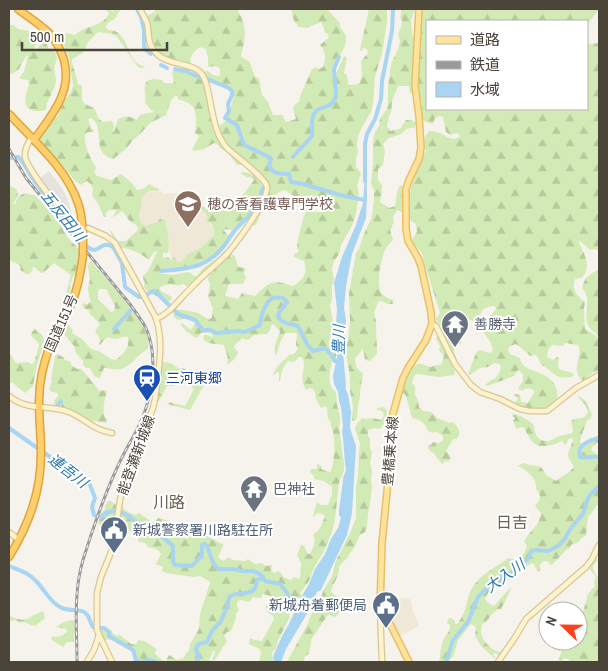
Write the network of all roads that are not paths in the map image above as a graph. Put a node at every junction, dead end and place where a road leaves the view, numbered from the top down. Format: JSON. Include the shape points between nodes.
{"nodes":[{"id":1,"x":12,"y":9,"type":"edge"},
{"id":2,"x":18,"y":9,"type":"edge"},
{"id":3,"x":140,"y":9,"type":"edge"},
{"id":4,"x":419,"y":9,"type":"edge"},
{"id":5,"x":9,"y":114,"type":"edge"},
{"id":6,"x":9,"y":119,"type":"edge"},
{"id":7,"x":32,"y":139,"type":"junction"},
{"id":8,"x":78,"y":224,"type":"dead end"},
{"id":9,"x":88,"y":228,"type":"dead end"},
{"id":10,"x":156,"y":319,"type":"junction"},
{"id":11,"x":432,"y":324,"type":"junction"},
{"id":12,"x":599,"y":375,"type":"edge"},
{"id":13,"x":9,"y":396,"type":"edge"},
{"id":14,"x":37,"y":407,"type":"junction"},
{"id":15,"x":112,"y":433,"type":"dead end"},
{"id":16,"x":9,"y":532,"type":"edge"},
{"id":17,"x":18,"y":539,"type":"junction"},
{"id":18,"x":599,"y":544,"type":"edge"},
{"id":19,"x":9,"y":550,"type":"edge"},
{"id":20,"x":9,"y":557,"type":"edge"},
{"id":21,"x":380,"y":608,"type":"junction"},
{"id":22,"x":99,"y":636,"type":"junction"},
{"id":23,"x":87,"y":662,"type":"edge"},
{"id":24,"x":112,"y":662,"type":"edge"},
{"id":25,"x":382,"y":662,"type":"edge"},
{"id":26,"x":409,"y":662,"type":"edge"},
{"id":27,"x":498,"y":662,"type":"edge"}],
"edges":[{"from":1,"to":7,"type":"highway","via":[[51,39],[63,64],[59,98]]},
{"from":2,"to":7,"type":"highway","via":[[54,39],[62,52],[66,70],[61,99]]},
{"from":3,"to":10,"type":"main road","via":[[152,49],[162,58],[202,74],[223,144],[267,186],[258,209],[230,251],[165,315]]},
{"from":4,"to":11,"type":"main road","via":[[415,85],[421,148],[406,189],[406,229],[408,241],[421,266]]},
{"from":5,"to":7,"type":"highway","name":"国道151号"},
{"from":6,"to":7,"type":"highway","name":"国道151号"},
{"from":7,"to":8,"type":"main road","via":[[27,157],[29,166],[65,215]]},
{"from":7,"to":14,"type":"highway","name":"国道151号","bridge":true,"via":[[68,185],[83,234],[81,274],[72,302],[48,352]]},
{"from":9,"to":10,"type":"main road","name":"能登瀬新城線","via":[[115,244]]},
{"from":10,"to":22,"type":"main road","name":"能登瀬新城線","via":[[160,341],[154,403],[125,477],[111,554],[101,577],[98,590]]},
{"from":11,"to":12,"type":"main road","via":[[471,386],[520,409],[549,410],[576,388]]},
{"from":11,"to":21,"type":"main road","name":"豊橋乗本線","via":[[403,378],[392,417]]},
{"from":13,"to":14,"type":"main road","via":[[19,403]]},
{"from":14,"to":15,"type":"main road","via":[[60,409],[95,428]]},
{"from":14,"to":17,"type":"highway","name":"国道151号","via":[[40,471],[30,516]]},
{"from":16,"to":17,"type":"main road"},
{"from":17,"to":19,"type":"highway","name":"国道151号"},
{"from":17,"to":20,"type":"highway","name":"国道151号"},
{"from":18,"to":27,"type":"main road","via":[[586,567],[526,619]]},
{"from":21,"to":25,"type":"main road"},
{"from":21,"to":26,"type":"main road"},
{"from":22,"to":23,"type":"main road"},
{"from":22,"to":24,"type":"main road","name":"能登瀬新城線"}]}
